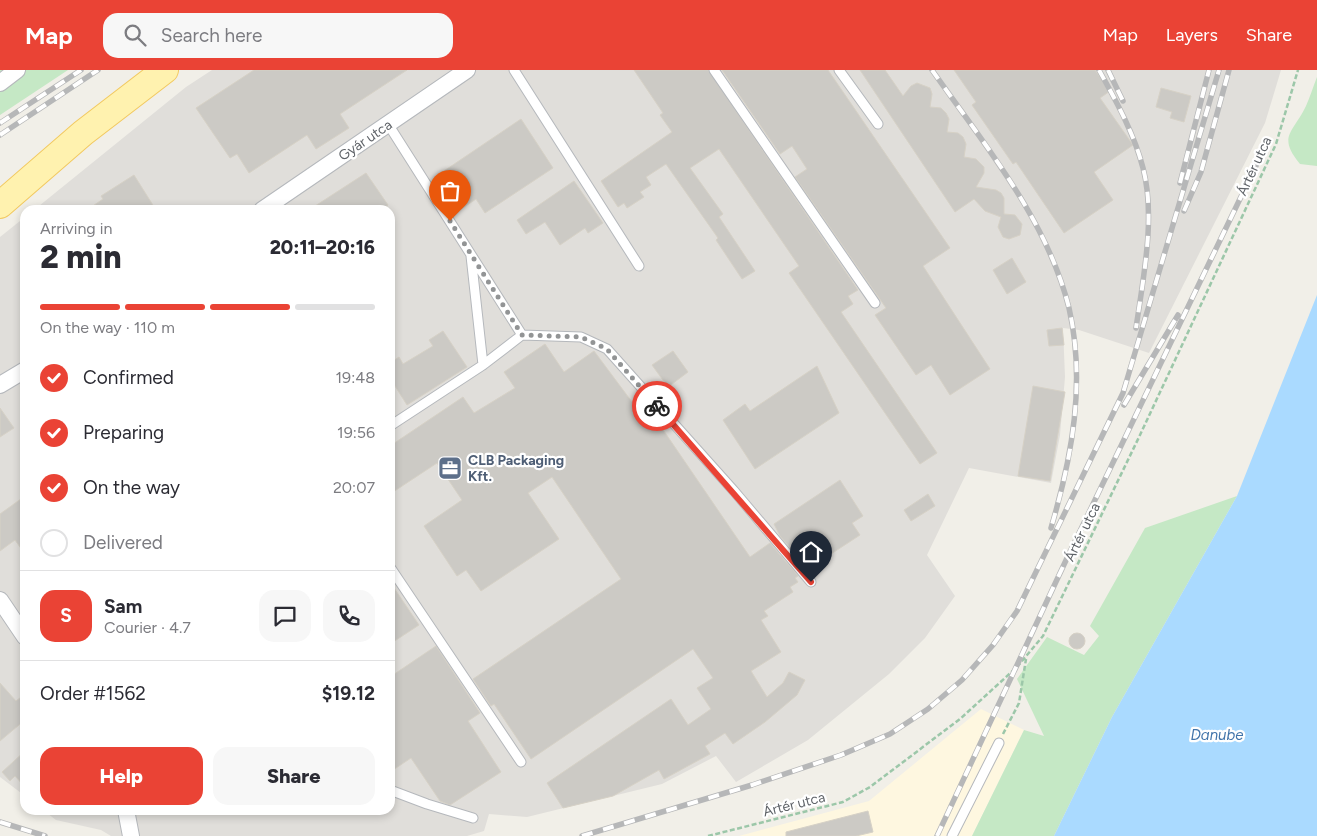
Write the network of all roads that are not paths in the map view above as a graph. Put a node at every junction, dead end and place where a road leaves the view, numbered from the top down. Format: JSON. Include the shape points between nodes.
{"nodes":[{"id":1,"x":18,"y":70,"type":"edge"},
{"id":2,"x":165,"y":70,"type":"edge"},
{"id":3,"x":467,"y":70,"type":"edge"},
{"id":4,"x":514,"y":70,"type":"edge"},
{"id":5,"x":714,"y":70,"type":"edge"},
{"id":6,"x":839,"y":70,"type":"edge"},
{"id":7,"x":0,"y":83,"type":"edge"},
{"id":8,"x":388,"y":124,"type":"junction"},
{"id":9,"x":878,"y":124,"type":"dead end"},
{"id":10,"x":0,"y":205,"type":"edge"},
{"id":11,"x":269,"y":205,"type":"edge"},
{"id":12,"x":471,"y":254,"type":"junction"},
{"id":13,"x":639,"y":266,"type":"dead end"},
{"id":14,"x":874,"y":303,"type":"dead end"},
{"id":15,"x":522,"y":335,"type":"junction"},
{"id":16,"x":483,"y":365,"type":"junction"},
{"id":17,"x":20,"y":373,"type":"edge"},
{"id":18,"x":0,"y":386,"type":"edge"},
{"id":19,"x":395,"y":423,"type":"edge"},
{"id":20,"x":395,"y":574,"type":"edge"},
{"id":21,"x":811,"y":582,"type":"dead end"},
{"id":22,"x":0,"y":600,"type":"edge"},
{"id":23,"x":20,"y":630,"type":"edge"},
{"id":24,"x":999,"y":743,"type":"road end"},
{"id":25,"x":521,"y":762,"type":"dead end"},
{"id":26,"x":395,"y":792,"type":"edge"},
{"id":27,"x":127,"y":815,"type":"edge"},
{"id":28,"x":473,"y":818,"type":"dead end"},
{"id":29,"x":131,"y":836,"type":"edge"},
{"id":30,"x":952,"y":836,"type":"edge"}],
"edges":[{"from":1,"to":7,"type":"street"},
{"from":2,"to":10,"type":"main road","via":[[83,133]]},
{"from":3,"to":8,"type":"street","name":"Gyár utca"},
{"from":4,"to":13,"type":"lane"},
{"from":5,"to":14,"type":"lane"},
{"from":6,"to":9,"type":"lane"},
{"from":8,"to":11,"type":"street","name":"Gyár utca"},
{"from":8,"to":12,"type":"lane"},
{"from":12,"to":15,"type":"lane"},
{"from":12,"to":16,"type":"lane"},
{"from":15,"to":16,"type":"lane"},
{"from":15,"to":21,"type":"lane","via":[[581,337],[607,349]]},
{"from":16,"to":19,"type":"lane"},
{"from":17,"to":18,"type":"street"},
{"from":20,"to":25,"type":"lane"},
{"from":22,"to":23,"type":"street"},
{"from":24,"to":30,"type":"lane"},
{"from":26,"to":28,"type":"lane"},
{"from":27,"to":29,"type":"street"}]}
